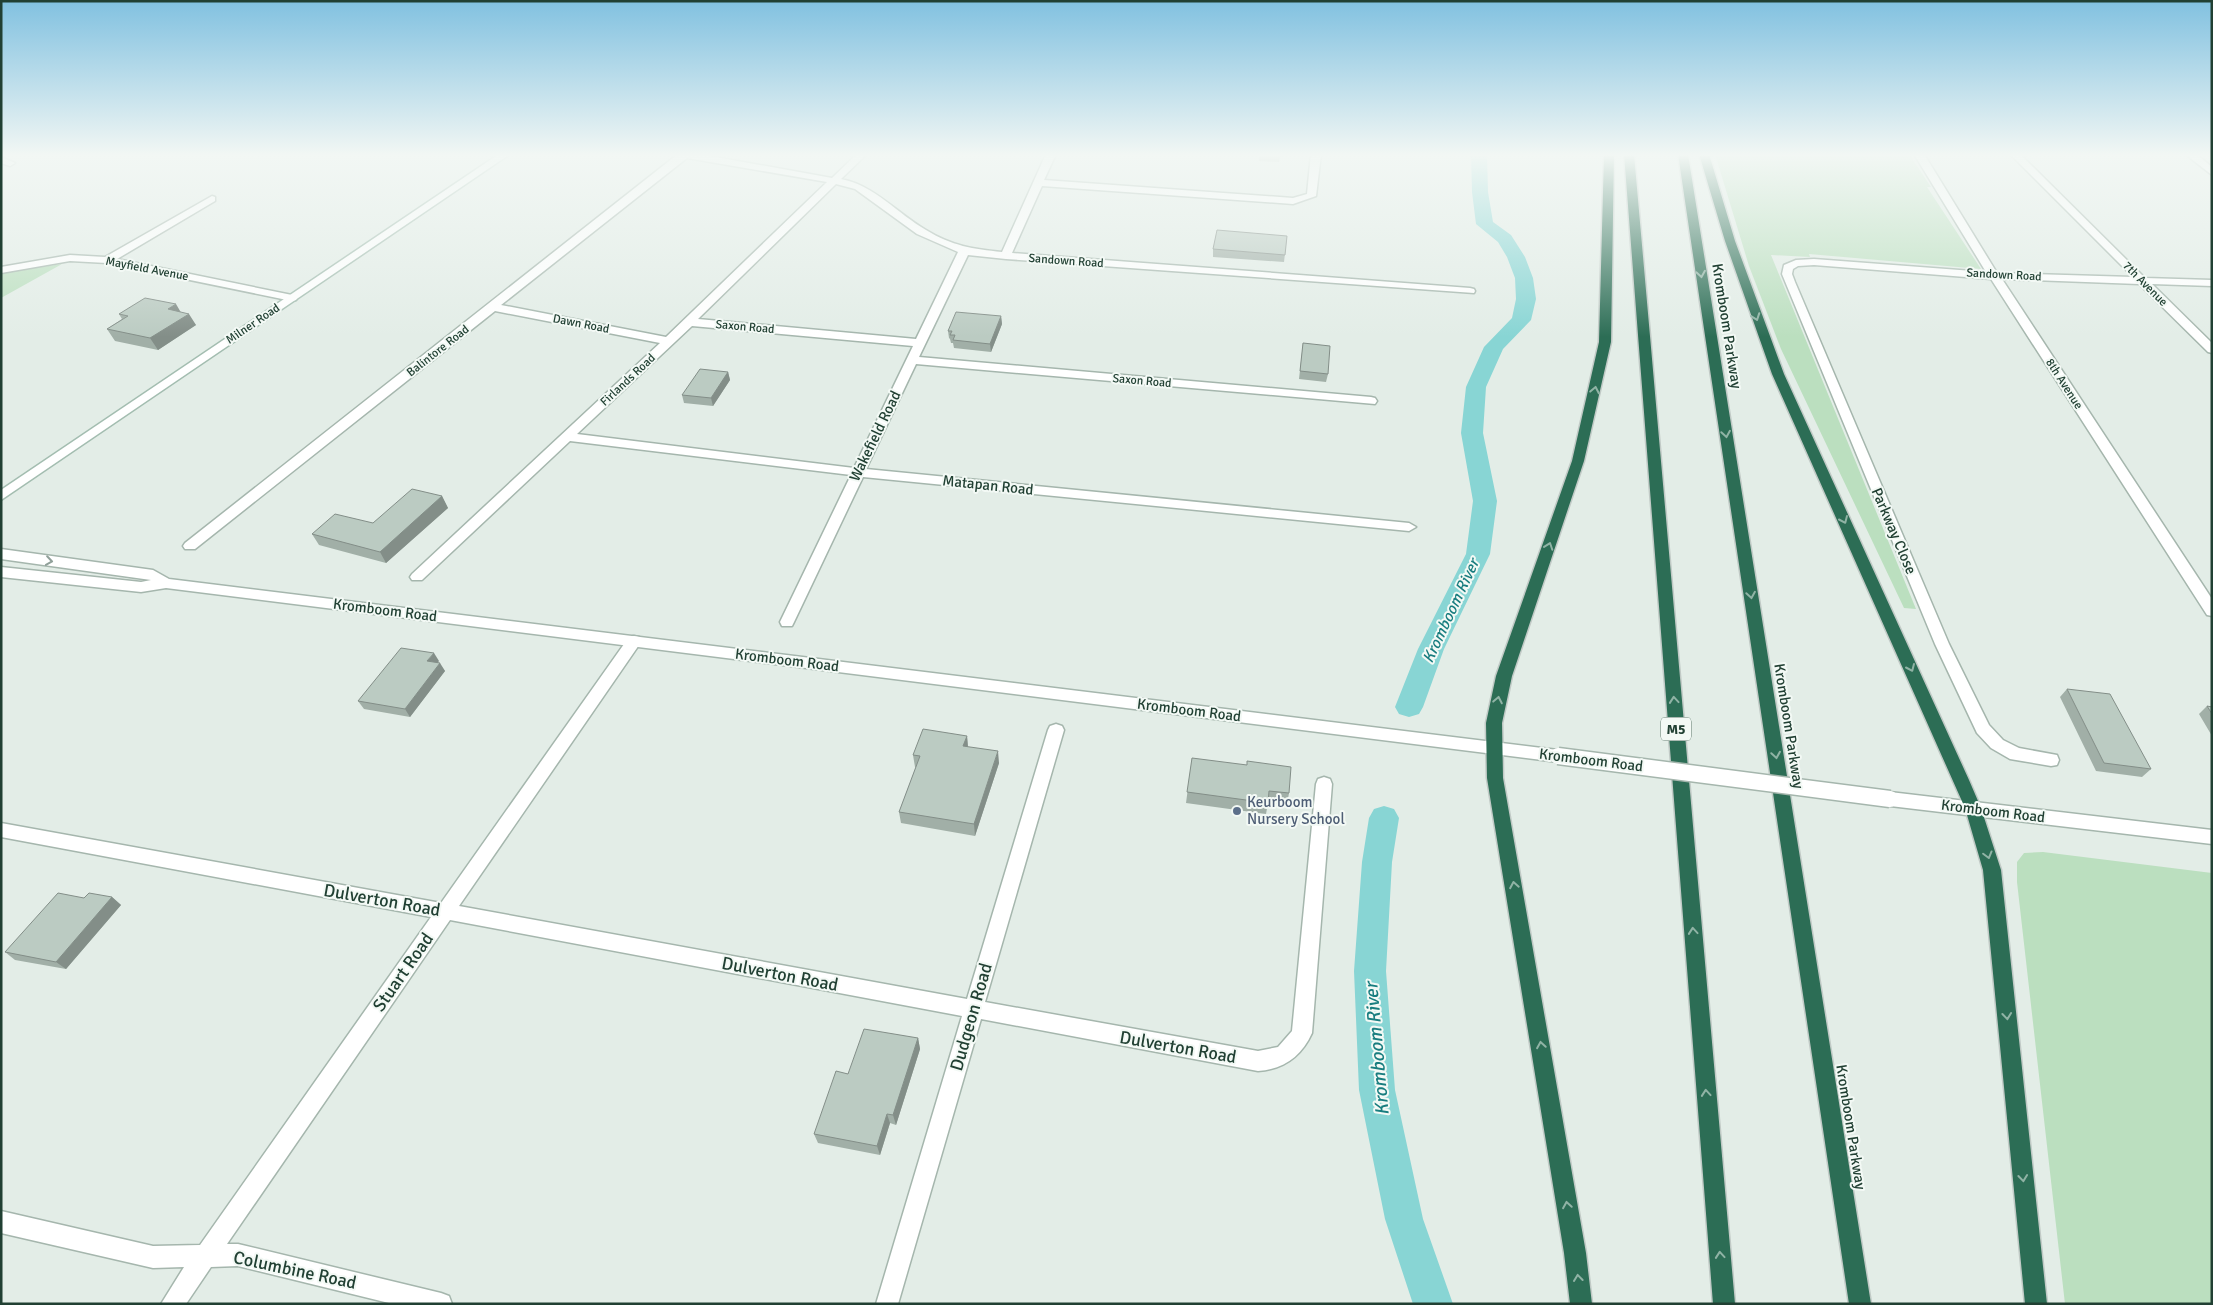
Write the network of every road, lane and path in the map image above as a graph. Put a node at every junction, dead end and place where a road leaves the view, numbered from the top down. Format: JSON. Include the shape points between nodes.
{"nodes":[{"id":1,"x":186,"y":215,"type":"edge"},
{"id":2,"x":415,"y":215,"type":"edge"},
{"id":3,"x":608,"y":215,"type":"edge"},
{"id":4,"x":799,"y":215,"type":"edge"},
{"id":5,"x":898,"y":215,"type":"edge"},
{"id":6,"x":1025,"y":215,"type":"edge"},
{"id":7,"x":1608,"y":215,"type":"edge"},
{"id":8,"x":1634,"y":215,"type":"edge"},
{"id":9,"x":1692,"y":215,"type":"edge"},
{"id":10,"x":1722,"y":215,"type":"edge"},
{"id":11,"x":1956,"y":215,"type":"edge"},
{"id":12,"x":2075,"y":215,"type":"edge"},
{"id":13,"x":964,"y":251,"type":"junction"},
{"id":14,"x":1006,"y":256,"type":"junction"},
{"id":15,"x":107,"y":260,"type":"junction"},
{"id":16,"x":1796,"y":263,"type":"joint"},
{"id":17,"x":1,"y":270,"type":"edge"},
{"id":18,"x":1994,"y":276,"type":"junction"},
{"id":19,"x":2141,"y":281,"type":"junction"},
{"id":20,"x":2212,"y":283,"type":"edge"},
{"id":21,"x":1470,"y":292,"type":"dead end"},
{"id":22,"x":292,"y":298,"type":"junction"},
{"id":23,"x":494,"y":307,"type":"junction"},
{"id":24,"x":689,"y":322,"type":"junction"},
{"id":25,"x":669,"y":341,"type":"junction"},
{"id":26,"x":920,"y":343,"type":"junction"},
{"id":27,"x":2212,"y":350,"type":"edge"},
{"id":28,"x":912,"y":360,"type":"junction"},
{"id":29,"x":1372,"y":402,"type":"dead end"},
{"id":30,"x":568,"y":437,"type":"junction"},
{"id":31,"x":857,"y":472,"type":"junction"},
{"id":32,"x":1,"y":496,"type":"edge"},
{"id":33,"x":1409,"y":527,"type":"dead end"},
{"id":34,"x":190,"y":546,"type":"dead end"},
{"id":35,"x":1,"y":554,"type":"edge"},
{"id":36,"x":1,"y":572,"type":"edge"},
{"id":37,"x":417,"y":577,"type":"dead end"},
{"id":38,"x":166,"y":583,"type":"junction"},
{"id":39,"x":2212,"y":611,"type":"edge"},
{"id":40,"x":787,"y":622,"type":"dead end"},
{"id":41,"x":634,"y":641,"type":"junction"},
{"id":42,"x":1056,"y":730,"type":"dead end"},
{"id":43,"x":1494,"y":748,"type":"junction"},
{"id":44,"x":2051,"y":760,"type":"dead end"},
{"id":45,"x":1324,"y":784,"type":"dead end"},
{"id":46,"x":1973,"y":808,"type":"junction"},
{"id":47,"x":1,"y":830,"type":"edge"},
{"id":48,"x":2212,"y":837,"type":"edge"},
{"id":49,"x":445,"y":912,"type":"junction"},
{"id":50,"x":973,"y":1010,"type":"junction"},
{"id":51,"x":1,"y":1222,"type":"edge"},
{"id":52,"x":206,"y":1255,"type":"junction"},
{"id":53,"x":172,"y":1304,"type":"edge"},
{"id":54,"x":441,"y":1304,"type":"edge"},
{"id":55,"x":887,"y":1304,"type":"edge"},
{"id":56,"x":1581,"y":1304,"type":"edge"},
{"id":57,"x":1724,"y":1304,"type":"edge"},
{"id":58,"x":1860,"y":1304,"type":"edge"},
{"id":59,"x":2036,"y":1304,"type":"edge"}],
"edges":[{"from":1,"to":15,"type":"street"},
{"from":2,"to":22,"type":"street","name":"Milner Road"},
{"from":3,"to":23,"type":"street","name":"Balintore Road"},
{"from":4,"to":24,"type":"street","name":"Firlands Road"},
{"from":5,"to":13,"type":"street","name":"Sandown Road","via":[[932,238]]},
{"from":6,"to":14,"type":"street"},
{"from":43,"to":7,"type":"highway","one_way":true,"via":[[1494,723],[1501,686],[1578,461],[1591,410],[1605,342]]},
{"from":57,"to":8,"type":"highway","number":"M5","one_way":true},
{"from":9,"to":58,"type":"highway","name":"Kromboom Parkway","one_way":true},
{"from":10,"to":46,"type":"highway","one_way":true,"via":[[1778,374]]},
{"from":11,"to":18,"type":"street","name":"8th Avenue"},
{"from":12,"to":19,"type":"street","name":"7th Avenue"},
{"from":13,"to":14,"type":"street","name":"Sandown Road"},
{"from":13,"to":26,"type":"street","name":"Wakefield Road"},
{"from":14,"to":21,"type":"street","name":"Sandown Road"},
{"from":15,"to":17,"type":"street","name":"Mayfield Avenue","via":[[70,258]]},
{"from":15,"to":22,"type":"street","name":"Mayfield Avenue"},
{"from":16,"to":18,"type":"street","name":"Sandown Road"},
{"from":16,"to":44,"type":"street","name":"Parkway Close","via":[[1788,267],[1790,282],[1942,644],[1983,729],[1997,744],[2016,754]]},
{"from":18,"to":19,"type":"street","name":"Sandown Road"},
{"from":18,"to":39,"type":"street","name":"8th Avenue"},
{"from":19,"to":20,"type":"street","name":"Sandown Road"},
{"from":19,"to":27,"type":"street","name":"7th Avenue"},
{"from":22,"to":32,"type":"street","name":"Milner Road"},
{"from":23,"to":25,"type":"street","name":"Dawn Road"},
{"from":23,"to":34,"type":"street","name":"Balintore Road"},
{"from":24,"to":25,"type":"street","name":"Firlands Road"},
{"from":24,"to":26,"type":"street","name":"Saxon Road"},
{"from":25,"to":30,"type":"street","name":"Firlands Road"},
{"from":26,"to":28,"type":"street","name":"Wakefield Road"},
{"from":28,"to":29,"type":"street","name":"Saxon Road"},
{"from":28,"to":31,"type":"street","name":"Wakefield Road"},
{"from":30,"to":31,"type":"street","name":"Matapan Road"},
{"from":30,"to":37,"type":"street","name":"Firlands Road"},
{"from":31,"to":33,"type":"street","name":"Matapan Road"},
{"from":31,"to":40,"type":"street","name":"Wakefield Road"},
{"from":35,"to":38,"type":"street","name":"Kromboom Road","one_way":true,"via":[[153,576]]},
{"from":36,"to":38,"type":"street","name":"Kromboom Road","via":[[140,587]]},
{"from":38,"to":41,"type":"street","name":"Kromboom Road"},
{"from":41,"to":43,"type":"street","name":"Kromboom Road"},
{"from":41,"to":49,"type":"street","name":"Stuart Road"},
{"from":42,"to":50,"type":"street","name":"Dudgeon Road"},
{"from":43,"to":46,"type":"street","name":"Kromboom Road","bridge":true},
{"from":56,"to":43,"type":"highway","one_way":true,"via":[[1574,1244],[1495,778]]},
{"from":45,"to":50,"type":"street","name":"Dulverton Road","via":[[1302,1032],[1287,1054],[1258,1061]]},
{"from":46,"to":48,"type":"street","name":"Kromboom Road"},
{"from":46,"to":59,"type":"highway","one_way":true,"via":[[1992,870]]},
{"from":47,"to":49,"type":"street","name":"Dulverton Road"},
{"from":49,"to":50,"type":"street","name":"Dulverton Road"},
{"from":49,"to":52,"type":"street","name":"Stuart Road"},
{"from":50,"to":55,"type":"street","name":"Dudgeon Road"},
{"from":51,"to":52,"type":"street","name":"Columbine Road","via":[[153,1257]]},
{"from":52,"to":53,"type":"street","name":"Stuart Road"},
{"from":52,"to":54,"type":"street","name":"Columbine Road","via":[[238,1255]]}]}
